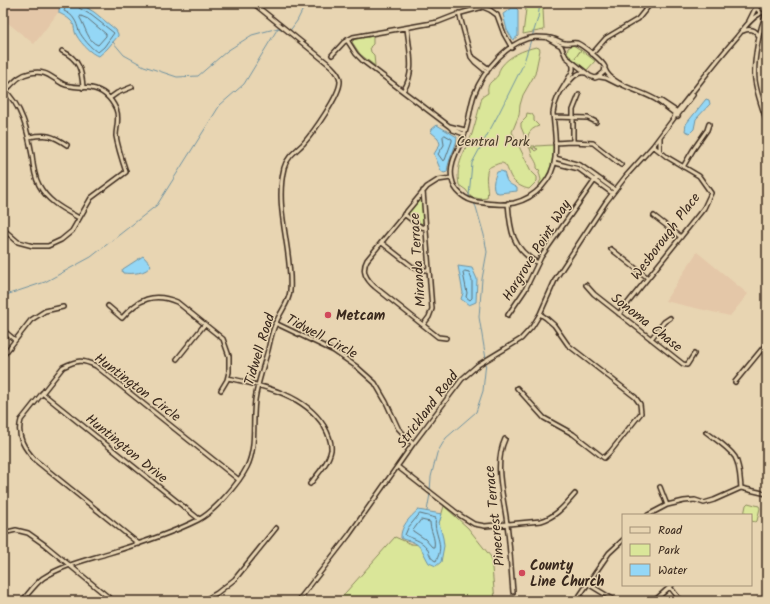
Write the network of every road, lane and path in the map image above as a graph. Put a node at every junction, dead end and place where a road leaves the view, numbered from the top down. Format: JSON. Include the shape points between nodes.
{"nodes":[{"id":1,"x":253,"y":3,"type":"edge"},
{"id":2,"x":651,"y":3,"type":"edge"},
{"id":3,"x":757,"y":3,"type":"edge"},
{"id":4,"x":756,"y":8,"type":"junction"},
{"id":5,"x":459,"y":13,"type":"junction"},
{"id":6,"x":762,"y":13,"type":"junction"},
{"id":7,"x":767,"y":13,"type":"edge"},
{"id":8,"x":763,"y":20,"type":"junction"},
{"id":9,"x":747,"y":24,"type":"junction"},
{"id":10,"x":407,"y":28,"type":"junction"},
{"id":11,"x":741,"y":32,"type":"junction"},
{"id":12,"x":759,"y":38,"type":"junction"},
{"id":13,"x":347,"y":40,"type":"junction"},
{"id":14,"x":560,"y":43,"type":"junction"},
{"id":15,"x":570,"y":43,"type":"junction"},
{"id":16,"x":512,"y":48,"type":"junction"},
{"id":17,"x":62,"y":51,"type":"dead end"},
{"id":18,"x":564,"y":52,"type":"junction"},
{"id":19,"x":592,"y":54,"type":"junction"},
{"id":20,"x":332,"y":55,"type":"dead end"},
{"id":21,"x":570,"y":60,"type":"junction"},
{"id":22,"x":604,"y":68,"type":"junction"},
{"id":23,"x":488,"y":70,"type":"junction"},
{"id":24,"x":586,"y":73,"type":"junction"},
{"id":25,"x":599,"y":77,"type":"junction"},
{"id":26,"x":702,"y":80,"type":"junction"},
{"id":27,"x":620,"y":84,"type":"junction"},
{"id":28,"x":132,"y":87,"type":"dead end"},
{"id":29,"x":83,"y":88,"type":"junction"},
{"id":30,"x":4,"y":91,"type":"edge"},
{"id":31,"x":403,"y":91,"type":"junction"},
{"id":32,"x":558,"y":94,"type":"junction"},
{"id":33,"x":579,"y":95,"type":"dead end"},
{"id":34,"x":110,"y":98,"type":"junction"},
{"id":35,"x":658,"y":101,"type":"junction"},
{"id":36,"x":683,"y":104,"type":"junction"},
{"id":37,"x":671,"y":107,"type":"junction"},
{"id":38,"x":667,"y":108,"type":"junction"},
{"id":39,"x":677,"y":115,"type":"junction"},
{"id":40,"x":554,"y":117,"type":"junction"},
{"id":41,"x":572,"y":117,"type":"junction"},
{"id":42,"x":596,"y":122,"type":"dead end"},
{"id":43,"x":767,"y":122,"type":"edge"},
{"id":44,"x":670,"y":124,"type":"junction"},
{"id":45,"x":709,"y":124,"type":"dead end"},
{"id":46,"x":465,"y":132,"type":"junction"},
{"id":47,"x":660,"y":136,"type":"junction"},
{"id":48,"x":29,"y":137,"type":"junction"},
{"id":49,"x":573,"y":142,"type":"junction"},
{"id":50,"x":555,"y":143,"type":"junction"},
{"id":51,"x":67,"y":145,"type":"dead end"},
{"id":52,"x":653,"y":146,"type":"junction"},
{"id":53,"x":660,"y":151,"type":"junction"},
{"id":54,"x":555,"y":158,"type":"junction"},
{"id":55,"x":555,"y":162,"type":"junction"},
{"id":56,"x":621,"y":165,"type":"dead end"},
{"id":57,"x":683,"y":167,"type":"junction"},
{"id":58,"x":451,"y":178,"type":"junction"},
{"id":59,"x":596,"y":178,"type":"junction"},
{"id":60,"x":423,"y":191,"type":"junction"},
{"id":61,"x":613,"y":191,"type":"junction"},
{"id":62,"x":508,"y":203,"type":"junction"},
{"id":63,"x":404,"y":214,"type":"junction"},
{"id":64,"x":654,"y":216,"type":"dead end"},
{"id":65,"x":79,"y":218,"type":"junction"},
{"id":66,"x":426,"y":228,"type":"junction"},
{"id":67,"x":3,"y":229,"type":"edge"},
{"id":68,"x":681,"y":237,"type":"junction"},
{"id":69,"x":382,"y":242,"type":"junction"},
{"id":70,"x":611,"y":249,"type":"dead end"},
{"id":71,"x":538,"y":263,"type":"junction"},
{"id":72,"x":429,"y":270,"type":"junction"},
{"id":73,"x":648,"y":278,"type":"junction"},
{"id":74,"x":586,"y":285,"type":"dead end"},
{"id":75,"x":108,"y":306,"type":"dead end"},
{"id":76,"x":63,"y":307,"type":"dead end"},
{"id":77,"x":540,"y":314,"type":"junction"},
{"id":78,"x":619,"y":314,"type":"junction"},
{"id":79,"x":508,"y":315,"type":"dead end"},
{"id":80,"x":670,"y":318,"type":"dead end"},
{"id":81,"x":275,"y":323,"type":"junction"},
{"id":82,"x":205,"y":324,"type":"junction"},
{"id":83,"x":423,"y":325,"type":"junction"},
{"id":84,"x":3,"y":330,"type":"edge"},
{"id":85,"x":446,"y":338,"type":"dead end"},
{"id":86,"x":651,"y":339,"type":"junction"},
{"id":87,"x":15,"y":340,"type":"junction"},
{"id":88,"x":767,"y":343,"type":"edge"},
{"id":89,"x":694,"y":354,"type":"dead end"},
{"id":90,"x":3,"y":356,"type":"edge"},
{"id":91,"x":177,"y":359,"type":"dead end"},
{"id":92,"x":228,"y":378,"type":"junction"},
{"id":93,"x":735,"y":382,"type":"dead end"},
{"id":94,"x":258,"y":385,"type":"junction"},
{"id":95,"x":517,"y":388,"type":"dead end"},
{"id":96,"x":221,"y":390,"type":"dead end"},
{"id":97,"x":42,"y":393,"type":"junction"},
{"id":98,"x":706,"y":432,"type":"dead end"},
{"id":99,"x":505,"y":439,"type":"dead end"},
{"id":100,"x":413,"y":444,"type":"junction"},
{"id":101,"x":398,"y":467,"type":"junction"},
{"id":102,"x":239,"y":480,"type":"junction"},
{"id":103,"x":310,"y":484,"type":"dead end"},
{"id":104,"x":660,"y":487,"type":"dead end"},
{"id":105,"x":741,"y":488,"type":"junction"},
{"id":106,"x":575,"y":494,"type":"dead end"},
{"id":107,"x":767,"y":494,"type":"edge"},
{"id":108,"x":666,"y":505,"type":"junction"},
{"id":109,"x":650,"y":514,"type":"edge"},
{"id":110,"x":199,"y":519,"type":"junction"},
{"id":111,"x":507,"y":525,"type":"junction"},
{"id":112,"x":276,"y":528,"type":"dead end"},
{"id":113,"x":3,"y":533,"type":"edge"},
{"id":114,"x":622,"y":541,"type":"edge"},
{"id":115,"x":140,"y":544,"type":"junction"},
{"id":116,"x":69,"y":566,"type":"junction"},
{"id":117,"x":588,"y":584,"type":"junction"},
{"id":118,"x":671,"y":586,"type":"edge"},
{"id":119,"x":513,"y":592,"type":"dead end"},
{"id":120,"x":22,"y":601,"type":"edge"},
{"id":121,"x":113,"y":601,"type":"edge"},
{"id":122,"x":203,"y":601,"type":"edge"},
{"id":123,"x":298,"y":601,"type":"edge"},
{"id":124,"x":576,"y":601,"type":"edge"},
{"id":125,"x":616,"y":601,"type":"edge"},
{"id":126,"x":654,"y":601,"type":"edge"},
{"id":127,"x":681,"y":601,"type":"edge"}],
"edges":[{"from":1,"to":81,"type":"street","name":"Tidwell Road","via":[[331,66],[340,78],[332,102],[284,167],[281,192],[290,290]]},
{"from":2,"to":19,"type":"street","via":[[638,19],[606,38]]},
{"from":3,"to":4,"type":"street"},
{"from":4,"to":6,"type":"street"},
{"from":4,"to":9,"type":"street"},
{"from":5,"to":10,"type":"street","via":[[440,22]]},
{"from":5,"to":16,"type":"street","via":[[483,7],[492,11],[498,17],[504,36]]},
{"from":5,"to":23,"type":"street","via":[[473,58]]},
{"from":6,"to":7,"type":"street"},
{"from":6,"to":8,"type":"street"},
{"from":6,"to":9,"type":"street"},
{"from":7,"to":8,"type":"street"},
{"from":8,"to":12,"type":"street"},
{"from":9,"to":11,"type":"street"},
{"from":10,"to":13,"type":"street","via":[[355,36]]},
{"from":10,"to":31,"type":"street","via":[[411,72],[409,82]]},
{"from":11,"to":12,"type":"street","via":[[753,30]]},
{"from":11,"to":26,"type":"street"},
{"from":12,"to":43,"type":"street","via":[[755,79]]},
{"from":13,"to":20,"type":"street"},
{"from":13,"to":31,"type":"street","via":[[360,58]]},
{"from":14,"to":15,"type":"street"},
{"from":14,"to":16,"type":"street","via":[[553,38],[530,38]]},
{"from":14,"to":18,"type":"street"},
{"from":15,"to":18,"type":"street"},
{"from":15,"to":19,"type":"street","via":[[577,43]]},
{"from":16,"to":23,"type":"street"},
{"from":17,"to":29,"type":"street","via":[[78,63],[83,74]]},
{"from":18,"to":21,"type":"street"},
{"from":19,"to":22,"type":"street"},
{"from":21,"to":24,"type":"street"},
{"from":21,"to":32,"type":"street","via":[[574,70]]},
{"from":22,"to":25,"type":"street"},
{"from":22,"to":27,"type":"street","via":[[607,74]]},
{"from":23,"to":46,"type":"street","via":[[474,95]]},
{"from":24,"to":25,"type":"street","via":[[592,77]]},
{"from":24,"to":32,"type":"street","via":[[576,74]]},
{"from":25,"to":27,"type":"street"},
{"from":26,"to":36,"type":"street"},
{"from":26,"to":39,"type":"street"},
{"from":27,"to":35,"type":"street"},
{"from":28,"to":34,"type":"street"},
{"from":29,"to":30,"type":"street","via":[[63,84],[50,74],[38,72],[27,73],[17,78]]},
{"from":29,"to":34,"type":"street","via":[[101,92]]},
{"from":30,"to":48,"type":"street","via":[[20,111]]},
{"from":31,"to":46,"type":"street","via":[[449,126]]},
{"from":32,"to":40,"type":"street"},
{"from":33,"to":41,"type":"street","via":[[573,107]]},
{"from":34,"to":65,"type":"street","via":[[118,118],[116,135],[126,172],[91,198]]},
{"from":35,"to":37,"type":"street"},
{"from":35,"to":38,"type":"street"},
{"from":36,"to":37,"type":"street","via":[[676,108]]},
{"from":36,"to":39,"type":"street"},
{"from":37,"to":39,"type":"street"},
{"from":38,"to":39,"type":"street"},
{"from":38,"to":44,"type":"street","via":[[672,115]]},
{"from":39,"to":44,"type":"street","name":"Strickland Road"},
{"from":40,"to":41,"type":"street"},
{"from":40,"to":50,"type":"street"},
{"from":41,"to":42,"type":"street","via":[[590,118]]},
{"from":41,"to":49,"type":"street"},
{"from":44,"to":47,"type":"street","name":"Strickland Road"},
{"from":45,"to":57,"type":"street"},
{"from":46,"to":58,"type":"street","via":[[452,164]]},
{"from":47,"to":52,"type":"street","name":"Strickland Road"},
{"from":47,"to":53,"type":"street"},
{"from":48,"to":51,"type":"street","via":[[54,137]]},
{"from":48,"to":65,"type":"street","via":[[35,177],[39,186],[59,207]]},
{"from":49,"to":50,"type":"street"},
{"from":49,"to":56,"type":"street","via":[[595,143]]},
{"from":50,"to":54,"type":"street"},
{"from":52,"to":53,"type":"street","name":"Wesborough Place"},
{"from":52,"to":61,"type":"street","name":"Strickland Road"},
{"from":53,"to":57,"type":"street","name":"Wesborough Place"},
{"from":54,"to":55,"type":"street"},
{"from":54,"to":59,"type":"street","via":[[580,165]]},
{"from":55,"to":59,"type":"street","via":[[579,169]]},
{"from":55,"to":62,"type":"street","via":[[549,178],[538,190],[525,199]]},
{"from":57,"to":68,"type":"street","name":"Wesborough Place","via":[[701,178],[711,193],[704,208]]},
{"from":58,"to":60,"type":"street","via":[[438,180]]},
{"from":58,"to":62,"type":"street","via":[[460,194],[468,199]]},
{"from":59,"to":61,"type":"street"},
{"from":59,"to":71,"type":"street","name":"Hargrove Point Way"},
{"from":60,"to":63,"type":"street"},
{"from":60,"to":66,"type":"street","name":"Miranda Terrace"},
{"from":61,"to":77,"type":"street","name":"Strickland Road","via":[[556,278]]},
{"from":62,"to":71,"type":"street","via":[[510,225],[515,240],[524,253]]},
{"from":63,"to":66,"type":"street","via":[[419,226]]},
{"from":63,"to":69,"type":"street"},
{"from":64,"to":68,"type":"street"},
{"from":65,"to":67,"type":"street","via":[[72,231],[48,246],[18,242]]},
{"from":66,"to":72,"type":"street","name":"Miranda Terrace"},
{"from":68,"to":73,"type":"street","name":"Wesborough Place"},
{"from":69,"to":72,"type":"street","via":[[414,268]]},
{"from":69,"to":83,"type":"street","via":[[366,262],[365,276]]},
{"from":70,"to":73,"type":"street"},
{"from":71,"to":79,"type":"street","name":"Hargrove Point Way","via":[[521,297]]},
{"from":72,"to":83,"type":"street","name":"Miranda Terrace","via":[[432,310]]},
{"from":73,"to":78,"type":"street","name":"Wesborough Place"},
{"from":74,"to":78,"type":"street","name":"Sonoma Chase"},
{"from":75,"to":82,"type":"street","via":[[122,318],[131,307],[148,298],[171,299]]},
{"from":76,"to":87,"type":"street","via":[[45,311],[31,320]]},
{"from":77,"to":95,"type":"street","via":[[555,326],[568,345],[635,397],[640,404],[641,413],[604,458],[573,434],[544,418]]},
{"from":77,"to":100,"type":"street","name":"Strickland Road","via":[[521,339],[466,375]]},
{"from":78,"to":86,"type":"street","name":"Sonoma Chase"},
{"from":80,"to":86,"type":"street"},
{"from":81,"to":94,"type":"street","name":"Tidwell Road"},
{"from":81,"to":100,"type":"street","name":"Tidwell Circle","via":[[334,351],[359,368],[375,383],[398,428]]},
{"from":82,"to":91,"type":"street"},
{"from":82,"to":92,"type":"street","via":[[223,339],[230,356]]},
{"from":83,"to":85,"type":"street","via":[[438,337]]},
{"from":84,"to":87,"type":"street"},
{"from":86,"to":89,"type":"street","name":"Sonoma Chase","via":[[683,364],[687,365]]},
{"from":87,"to":90,"type":"street"},
{"from":88,"to":93,"type":"street"},
{"from":92,"to":94,"type":"street"},
{"from":92,"to":96,"type":"street"},
{"from":94,"to":102,"type":"street","name":"Tidwell Road","via":[[251,456]]},
{"from":94,"to":103,"type":"street","via":[[277,390],[308,407],[327,432],[331,444],[330,455]]},
{"from":97,"to":102,"type":"street","name":"Huntington Circle","via":[[63,367],[75,361],[87,361]]},
{"from":97,"to":110,"type":"street","name":"Huntington Drive"},
{"from":97,"to":115,"type":"street","name":"Huntington Circle","via":[[21,420],[21,438],[26,450]]},
{"from":98,"to":105,"type":"street","via":[[735,457]]},
{"from":99,"to":111,"type":"street","name":"Pinecrest Terrace","via":[[499,460]]},
{"from":100,"to":101,"type":"street","name":"Strickland Road"},
{"from":101,"to":111,"type":"street","via":[[474,524]]},
{"from":101,"to":123,"type":"street","name":"Strickland Road"},
{"from":102,"to":110,"type":"street","name":"Tidwell Road","via":[[209,514]]},
{"from":104,"to":108,"type":"street"},
{"from":105,"to":107,"type":"street"},
{"from":105,"to":108,"type":"street","via":[[709,502],[695,500]]},
{"from":106,"to":111,"type":"street","via":[[548,519]]},
{"from":108,"to":109,"type":"street"},
{"from":110,"to":115,"type":"street","name":"Tidwell Road"},
{"from":111,"to":119,"type":"street","name":"Pinecrest Terrace"},
{"from":112,"to":122,"type":"street","via":[[235,579]]},
{"from":113,"to":116,"type":"street","via":[[16,530],[28,533]]},
{"from":114,"to":117,"type":"street","via":[[609,553]]},
{"from":115,"to":116,"type":"street","name":"Tidwell Road"},
{"from":116,"to":120,"type":"street","name":"Tidwell Road","via":[[42,579]]},
{"from":116,"to":121,"type":"street"},
{"from":117,"to":124,"type":"street"},
{"from":117,"to":125,"type":"street"},
{"from":118,"to":126,"type":"street"},
{"from":118,"to":127,"type":"street"}]}
